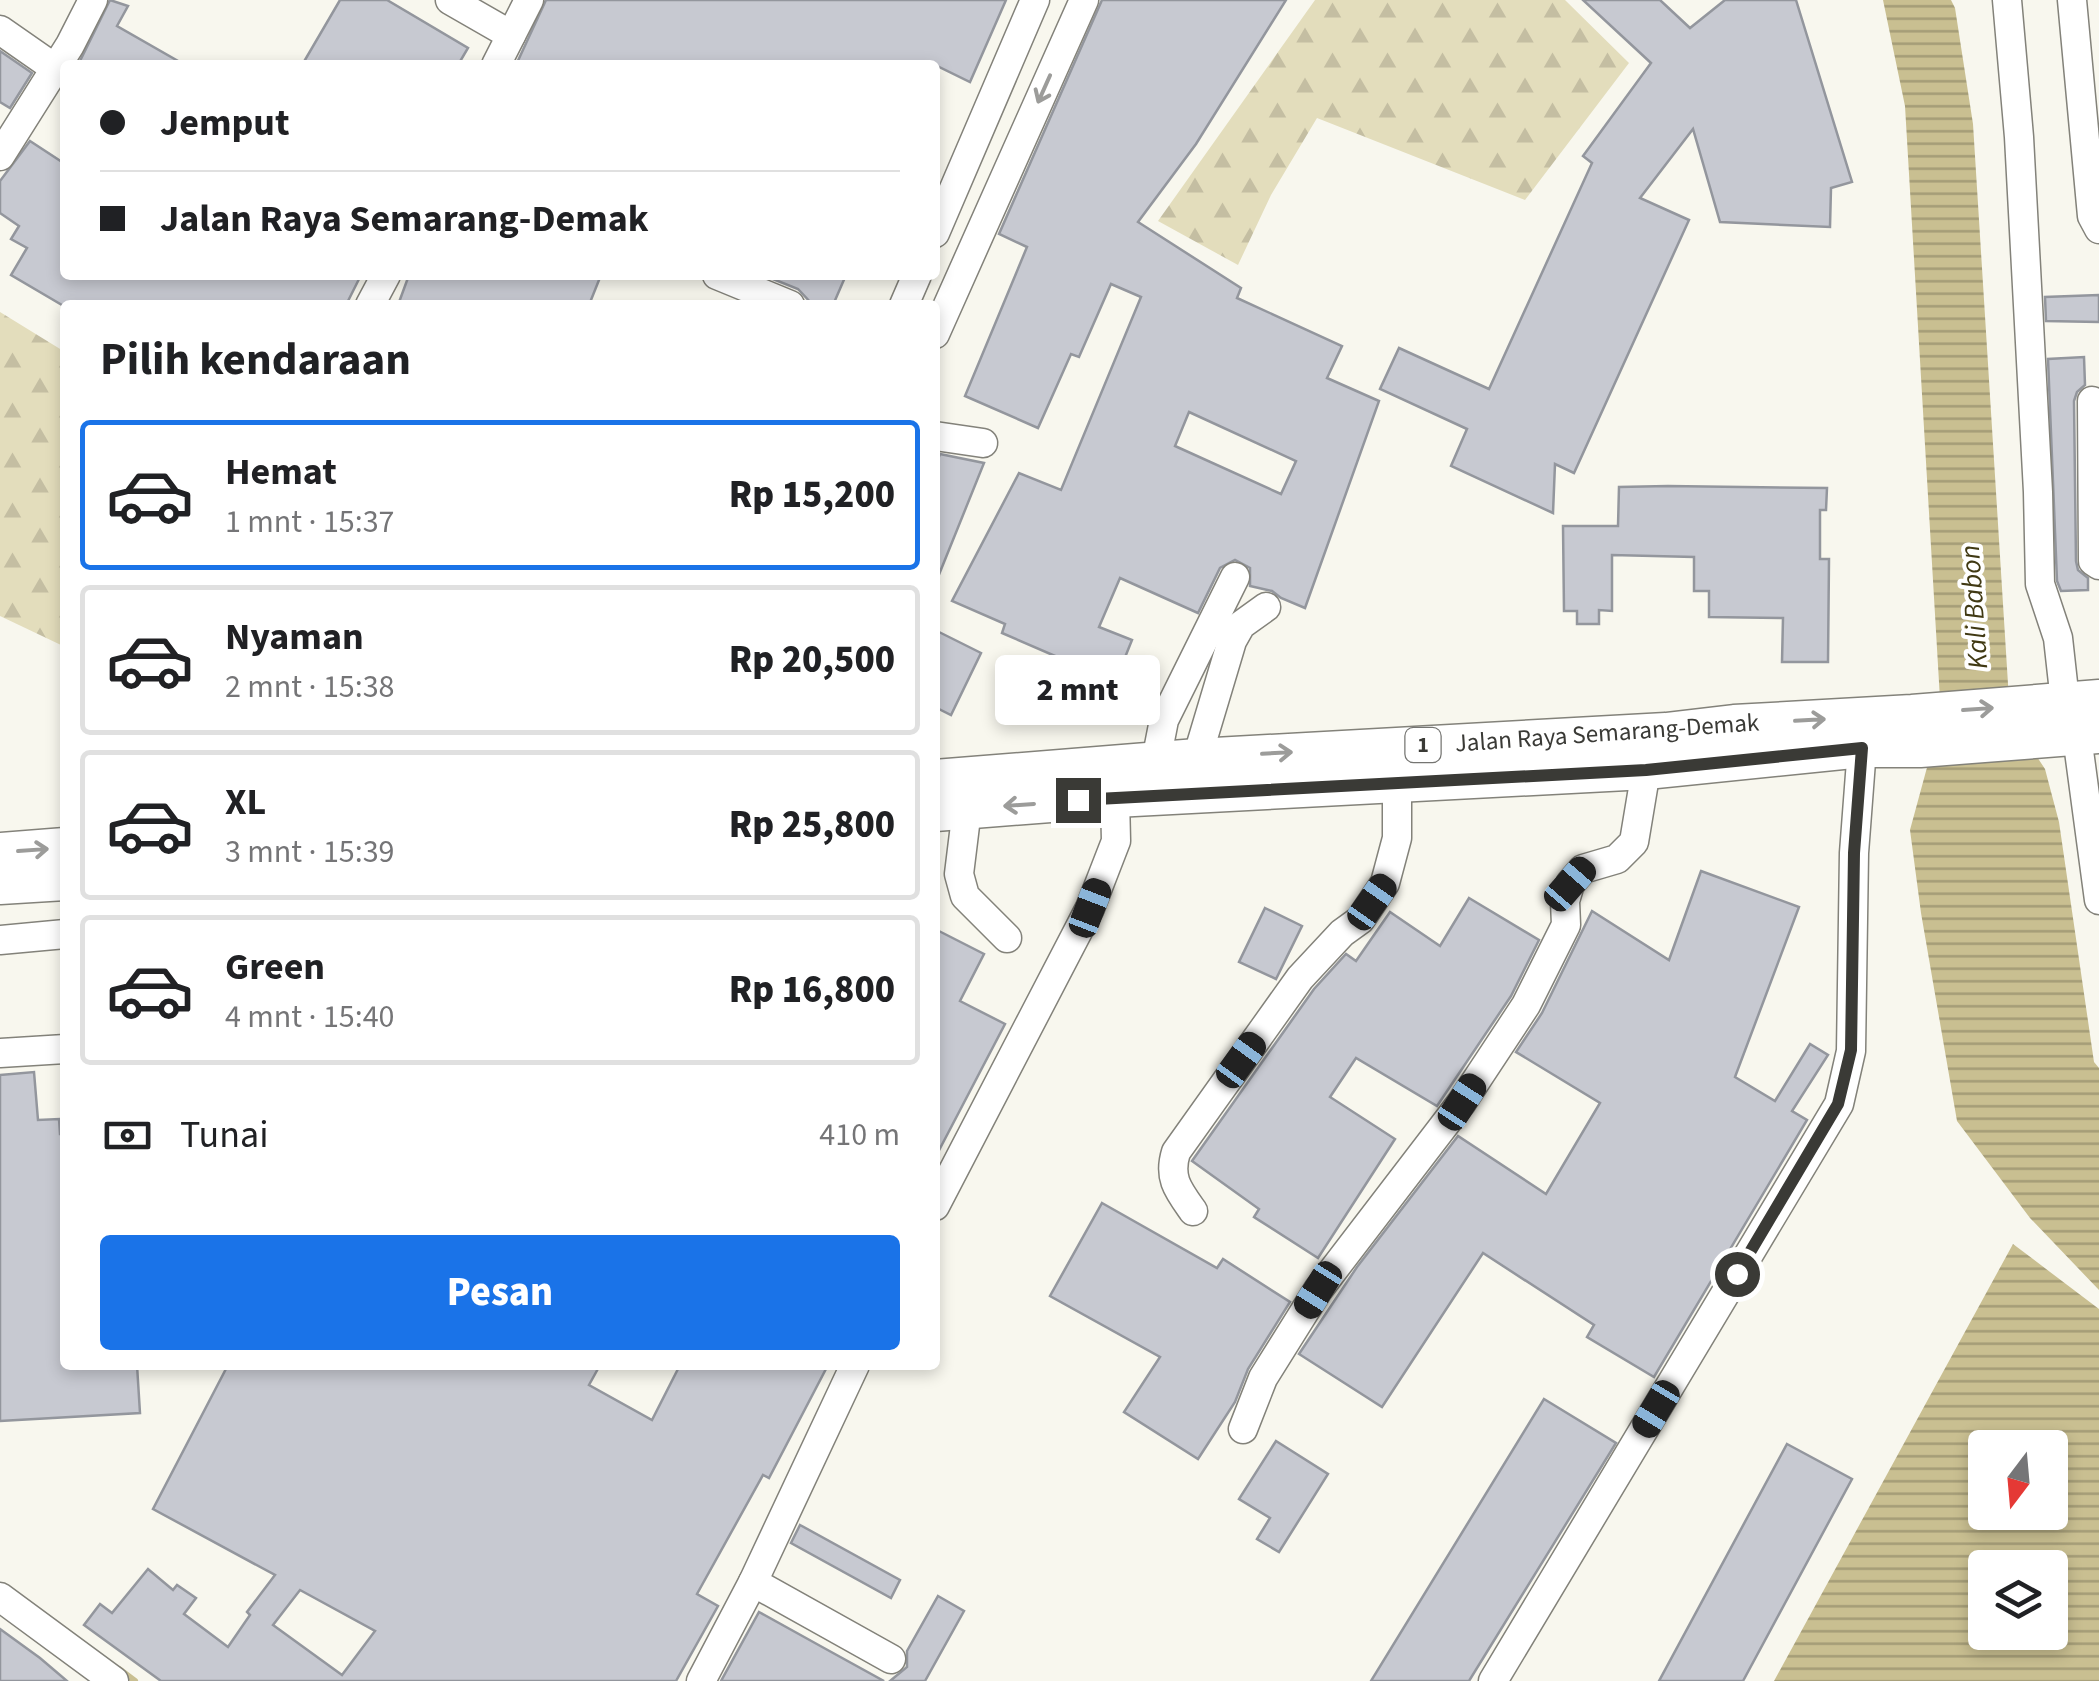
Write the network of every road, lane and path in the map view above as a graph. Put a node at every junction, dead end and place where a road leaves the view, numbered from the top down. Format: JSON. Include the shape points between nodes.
{"nodes":[{"id":1,"x":92,"y":0,"type":"edge"},
{"id":2,"x":450,"y":0,"type":"edge"},
{"id":3,"x":529,"y":0,"type":"edge"},
{"id":4,"x":1035,"y":0,"type":"edge"},
{"id":5,"x":1084,"y":0,"type":"edge"},
{"id":6,"x":2007,"y":0,"type":"edge"},
{"id":7,"x":2072,"y":0,"type":"edge"},
{"id":8,"x":0,"y":30,"type":"edge"},
{"id":9,"x":512,"y":35,"type":"junction"},
{"id":10,"x":60,"y":60,"type":"edge"},
{"id":11,"x":60,"y":60,"type":"edge"},
{"id":12,"x":499,"y":60,"type":"edge"},
{"id":13,"x":56,"y":68,"type":"junction"},
{"id":14,"x":0,"y":155,"type":"edge"},
{"id":15,"x":964,"y":166,"type":"junction"},
{"id":16,"x":1002,"y":184,"type":"junction"},
{"id":17,"x":940,"y":221,"type":"edge"},
{"id":18,"x":2099,"y":230,"type":"edge"},
{"id":19,"x":729,"y":280,"type":"edge"},
{"id":20,"x":778,"y":300,"type":"edge"},
{"id":21,"x":940,"y":323,"type":"edge"},
{"id":22,"x":2092,"y":400,"type":"dead end"},
{"id":23,"x":940,"y":437,"type":"edge"},
{"id":24,"x":984,"y":443,"type":"dead end"},
{"id":25,"x":2099,"y":565,"type":"edge"},
{"id":26,"x":1235,"y":577,"type":"dead end"},
{"id":27,"x":1266,"y":607,"type":"dead end"},
{"id":28,"x":2071,"y":719,"type":"edge"},
{"id":29,"x":1916,"y":731,"type":"junction"},
{"id":30,"x":1862,"y":748,"type":"junction"},
{"id":31,"x":1196,"y":758,"type":"junction"},
{"id":32,"x":1156,"y":761,"type":"junction"},
{"id":33,"x":1646,"y":770,"type":"junction"},
{"id":34,"x":940,"y":779,"type":"edge"},
{"id":35,"x":1397,"y":783,"type":"junction"},
{"id":36,"x":1114,"y":798,"type":"junction"},
{"id":37,"x":951,"y":810,"type":"edge"},
{"id":38,"x":60,"y":847,"type":"edge"},
{"id":39,"x":0,"y":852,"type":"edge"},
{"id":40,"x":60,"y":881,"type":"edge"},
{"id":41,"x":0,"y":885,"type":"edge"},
{"id":42,"x":2099,"y":900,"type":"edge"},
{"id":43,"x":60,"y":934,"type":"edge"},
{"id":44,"x":1007,"y":938,"type":"dead end"},
{"id":45,"x":0,"y":940,"type":"edge"},
{"id":46,"x":60,"y":1049,"type":"edge"},
{"id":47,"x":0,"y":1053,"type":"edge"},
{"id":48,"x":940,"y":1196,"type":"edge"},
{"id":49,"x":1193,"y":1210,"type":"dead end"},
{"id":50,"x":853,"y":1370,"type":"edge"},
{"id":51,"x":1243,"y":1429,"type":"dead end"},
{"id":52,"x":752,"y":1582,"type":"junction"},
{"id":53,"x":0,"y":1597,"type":"edge"},
{"id":54,"x":891,"y":1659,"type":"dead end"},
{"id":55,"x":114,"y":1681,"type":"edge"},
{"id":56,"x":701,"y":1681,"type":"edge"},
{"id":57,"x":1493,"y":1681,"type":"edge"}],
"edges":[{"from":1,"to":11,"type":"street"},
{"from":2,"to":9,"type":"street"},
{"from":3,"to":9,"type":"street"},
{"from":4,"to":15,"type":"street"},
{"from":5,"to":16,"type":"street","one_way":true},
{"from":6,"to":28,"type":"street","via":[[2039,572]]},
{"from":7,"to":18,"type":"street","via":[[2092,216]]},
{"from":8,"to":13,"type":"street"},
{"from":9,"to":12,"type":"street"},
{"from":10,"to":13,"type":"street"},
{"from":13,"to":14,"type":"street"},
{"from":15,"to":16,"type":"street"},
{"from":15,"to":17,"type":"street"},
{"from":16,"to":21,"type":"street"},
{"from":19,"to":20,"type":"street"},
{"from":22,"to":25,"type":"street","via":[[2093,561]]},
{"from":23,"to":24,"type":"street"},
{"from":26,"to":32,"type":"street","via":[[1164,720]]},
{"from":27,"to":31,"type":"street","via":[[1232,641]]},
{"from":28,"to":29,"type":"highway","name":"Jalan Raya Semarang-Demak","number":"1"},
{"from":28,"to":42,"type":"street"},
{"from":29,"to":30,"type":"highway","name":"Jalan Raya Semarang-Demak","number":"1"},
{"from":31,"to":29,"type":"highway","name":"Jalan Raya Semarang-Demak","number":"1","one_way":true},
{"from":30,"to":33,"type":"highway","name":"Jalan Raya Semarang-Demak","number":"1"},
{"from":30,"to":57,"type":"street","via":[[1851,1050],[1838,1104]]},
{"from":31,"to":32,"type":"highway","name":"Jalan Raya Semarang-Demak","number":"1"},
{"from":32,"to":34,"type":"highway","name":"Jalan Raya Semarang-Demak","number":"1"},
{"from":33,"to":35,"type":"highway","name":"Jalan Raya Semarang-Demak","number":"1"},
{"from":33,"to":51,"type":"street","via":[[1634,842],[1617,859],[1583,869],[1570,884],[1566,924],[1526,1005],[1462,1102],[1318,1290],[1263,1378]]},
{"from":35,"to":36,"type":"highway","name":"Jalan Raya Semarang-Demak","number":"1"},
{"from":35,"to":49,"type":"street","via":[[1397,838],[1385,883],[1360,920],[1300,978],[1176,1152],[1174,1186]]},
{"from":36,"to":37,"type":"highway","name":"Jalan Raya Semarang-Demak","number":"1","one_way":true},
{"from":36,"to":48,"type":"street","via":[[1116,841],[1090,908]]},
{"from":37,"to":44,"type":"street","via":[[965,896]]},
{"from":39,"to":38,"type":"highway","one_way":true},
{"from":40,"to":41,"type":"highway"},
{"from":43,"to":45,"type":"street"},
{"from":46,"to":47,"type":"street"},
{"from":50,"to":52,"type":"street"},
{"from":52,"to":54,"type":"street"},
{"from":52,"to":56,"type":"street"},
{"from":53,"to":55,"type":"street"}]}
